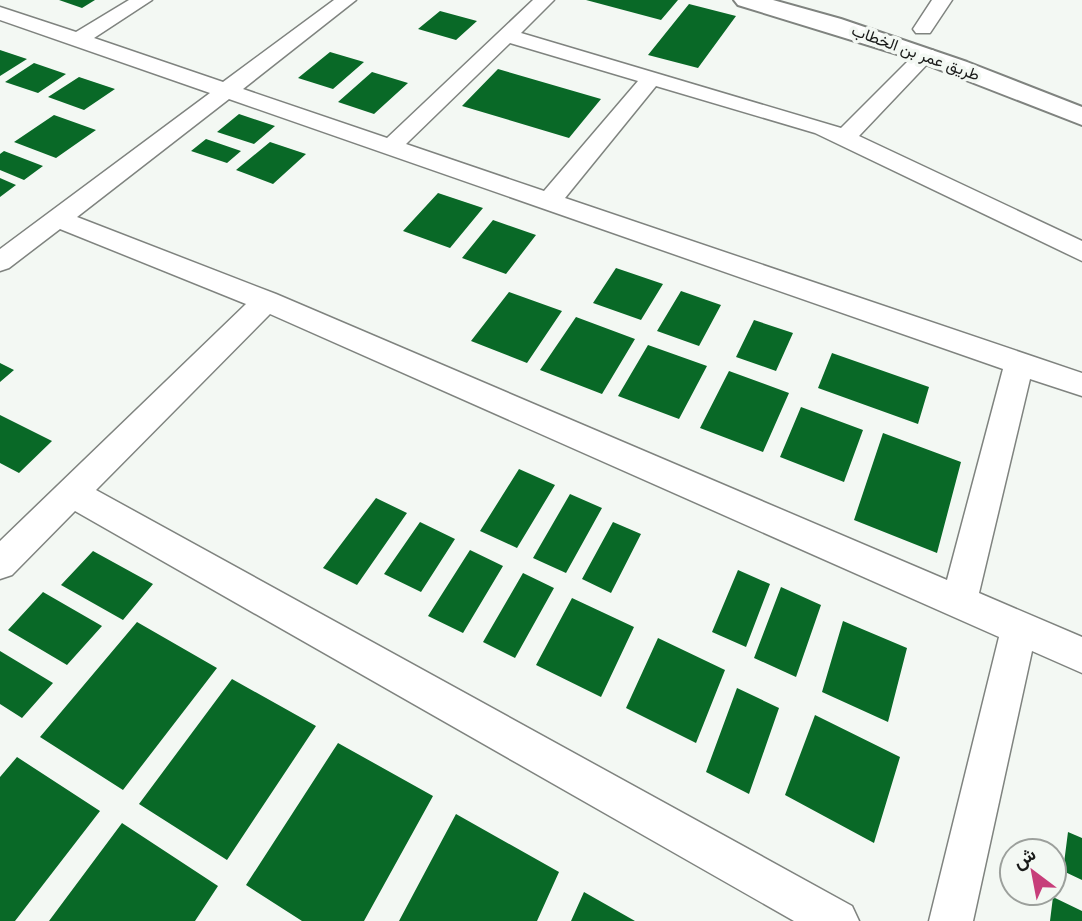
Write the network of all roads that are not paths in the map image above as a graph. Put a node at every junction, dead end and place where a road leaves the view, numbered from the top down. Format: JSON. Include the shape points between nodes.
{"nodes":[{"id":1,"x":142,"y":0,"type":"edge"},
{"id":2,"x":346,"y":0,"type":"edge"},
{"id":3,"x":544,"y":0,"type":"edge"},
{"id":4,"x":746,"y":0,"type":"edge"},
{"id":5,"x":942,"y":0,"type":"edge"},
{"id":6,"x":0,"y":13,"type":"edge"},
{"id":7,"x":899,"y":21,"type":"dead end"},
{"id":8,"x":935,"y":33,"type":"joint"},
{"id":9,"x":508,"y":36,"type":"junction"},
{"id":10,"x":78,"y":40,"type":"junction"},
{"id":11,"x":971,"y":47,"type":"dead end"},
{"id":12,"x":926,"y":54,"type":"junction"},
{"id":13,"x":651,"y":78,"type":"junction"},
{"id":14,"x":227,"y":91,"type":"junction"},
{"id":15,"x":1082,"y":91,"type":"edge"},
{"id":16,"x":1082,"y":117,"type":"edge"},
{"id":17,"x":844,"y":138,"type":"junction"},
{"id":18,"x":390,"y":147,"type":"junction"},
{"id":19,"x":549,"y":201,"type":"junction"},
{"id":20,"x":59,"y":219,"type":"junction"},
{"id":21,"x":1082,"y":252,"type":"edge"},
{"id":22,"x":0,"y":262,"type":"edge"},
{"id":23,"x":266,"y":301,"type":"junction"},
{"id":24,"x":1019,"y":363,"type":"junction"},
{"id":25,"x":1082,"y":385,"type":"edge"},
{"id":26,"x":71,"y":494,"type":"junction"},
{"id":27,"x":0,"y":564,"type":"edge"},
{"id":28,"x":959,"y":602,"type":"junction"},
{"id":29,"x":1019,"y":628,"type":"junction"},
{"id":30,"x":1082,"y":655,"type":"edge"},
{"id":31,"x":837,"y":921,"type":"edge"},
{"id":32,"x":951,"y":921,"type":"edge"}],
"edges":[{"from":1,"to":10,"type":"street"},
{"from":2,"to":14,"type":"street"},
{"from":3,"to":9,"type":"street"},
{"from":4,"to":12,"type":"main road","name":"طريق عمر بن الخطاب","via":[[830,21]]},
{"from":5,"to":8,"type":"street"},
{"from":6,"to":10,"type":"street"},
{"from":7,"to":8,"type":"main road","name":"طريق عمر بن الخطاب"},
{"from":9,"to":13,"type":"street"},
{"from":9,"to":18,"type":"street"},
{"from":10,"to":14,"type":"street"},
{"from":11,"to":15,"type":"main road","name":"طريق عمر بن الخطاب"},
{"from":12,"to":16,"type":"main road","name":"طريق عمر بن الخطاب"},
{"from":12,"to":17,"type":"street"},
{"from":13,"to":17,"type":"street","via":[[824,128]]},
{"from":13,"to":19,"type":"street"},
{"from":14,"to":18,"type":"street"},
{"from":14,"to":20,"type":"street"},
{"from":17,"to":21,"type":"street"},
{"from":18,"to":19,"type":"street"},
{"from":19,"to":24,"type":"street"},
{"from":20,"to":22,"type":"street"},
{"from":20,"to":23,"type":"street"},
{"from":23,"to":26,"type":"street"},
{"from":23,"to":28,"type":"street"},
{"from":24,"to":25,"type":"street"},
{"from":24,"to":28,"type":"street"},
{"from":26,"to":27,"type":"street"},
{"from":26,"to":31,"type":"street"},
{"from":28,"to":29,"type":"street"},
{"from":29,"to":30,"type":"street"},
{"from":29,"to":32,"type":"street"}]}
